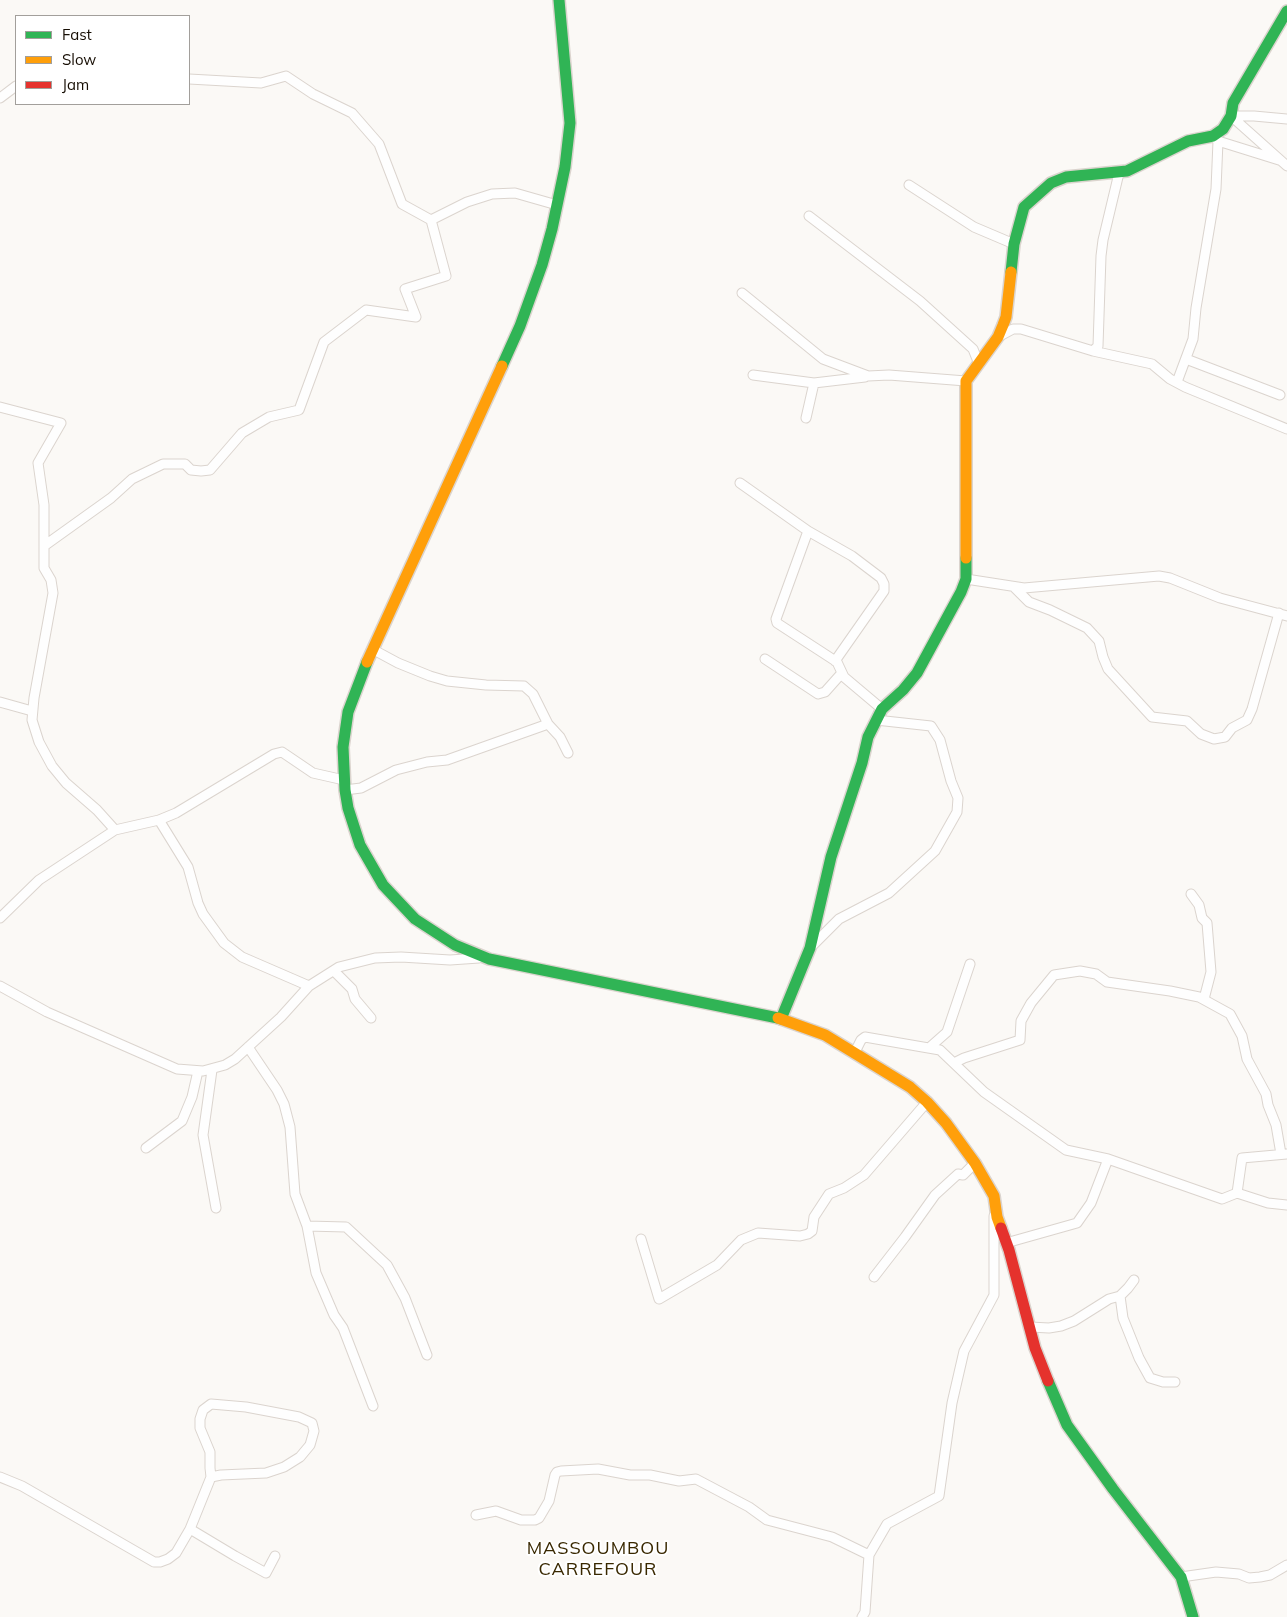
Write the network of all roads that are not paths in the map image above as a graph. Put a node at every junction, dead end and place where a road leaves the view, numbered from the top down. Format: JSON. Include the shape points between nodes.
{"nodes":[{"id":1,"x":559,"y":0,"type":"edge"},
{"id":2,"x":1287,"y":10,"type":"edge"},
{"id":3,"x":190,"y":79,"type":"edge"},
{"id":4,"x":15,"y":86,"type":"edge"},
{"id":5,"x":15,"y":86,"type":"edge"},
{"id":6,"x":0,"y":93,"type":"edge"},
{"id":7,"x":0,"y":98,"type":"edge"},
{"id":8,"x":1231,"y":116,"type":"junction"},
{"id":9,"x":1287,"y":119,"type":"edge"},
{"id":10,"x":1215,"y":138,"type":"junction"},
{"id":11,"x":1284,"y":163,"type":"edge"},
{"id":12,"x":1119,"y":173,"type":"junction"},
{"id":13,"x":909,"y":185,"type":"dead end"},
{"id":14,"x":557,"y":205,"type":"junction"},
{"id":15,"x":809,"y":216,"type":"dead end"},
{"id":16,"x":432,"y":220,"type":"junction"},
{"id":17,"x":1014,"y":244,"type":"junction"},
{"id":18,"x":742,"y":293,"type":"dead end"},
{"id":19,"x":998,"y":336,"type":"junction"},
{"id":20,"x":1093,"y":351,"type":"junction"},
{"id":21,"x":1186,"y":359,"type":"junction"},
{"id":22,"x":979,"y":364,"type":"junction"},
{"id":23,"x":753,"y":375,"type":"dead end"},
{"id":24,"x":868,"y":376,"type":"junction"},
{"id":25,"x":966,"y":382,"type":"junction"},
{"id":26,"x":1177,"y":382,"type":"junction"},
{"id":27,"x":814,"y":383,"type":"junction"},
{"id":28,"x":1280,"y":395,"type":"dead end"},
{"id":29,"x":0,"y":407,"type":"edge"},
{"id":30,"x":806,"y":418,"type":"dead end"},
{"id":31,"x":1287,"y":429,"type":"edge"},
{"id":32,"x":740,"y":483,"type":"dead end"},
{"id":33,"x":808,"y":531,"type":"junction"},
{"id":34,"x":44,"y":546,"type":"junction"},
{"id":35,"x":966,"y":579,"type":"junction"},
{"id":36,"x":1014,"y":587,"type":"junction"},
{"id":37,"x":1283,"y":615,"type":"edge"},
{"id":38,"x":372,"y":649,"type":"junction"},
{"id":39,"x":765,"y":660,"type":"dead end"},
{"id":40,"x":835,"y":661,"type":"junction"},
{"id":41,"x":841,"y":674,"type":"junction"},
{"id":42,"x":0,"y":702,"type":"edge"},
{"id":43,"x":32,"y":710,"type":"junction"},
{"id":44,"x":882,"y":710,"type":"junction"},
{"id":45,"x":876,"y":720,"type":"junction"},
{"id":46,"x":548,"y":724,"type":"junction"},
{"id":47,"x":568,"y":753,"type":"dead end"},
{"id":48,"x":344,"y":785,"type":"junction"},
{"id":49,"x":159,"y":820,"type":"junction"},
{"id":50,"x":115,"y":830,"type":"junction"},
{"id":51,"x":1191,"y":894,"type":"dead end"},
{"id":52,"x":0,"y":918,"type":"edge"},
{"id":53,"x":810,"y":948,"type":"junction"},
{"id":54,"x":489,"y":959,"type":"junction"},
{"id":55,"x":970,"y":964,"type":"dead end"},
{"id":56,"x":334,"y":971,"type":"junction"},
{"id":57,"x":0,"y":986,"type":"edge"},
{"id":58,"x":309,"y":986,"type":"junction"},
{"id":59,"x":1204,"y":999,"type":"junction"},
{"id":60,"x":371,"y":1018,"type":"dead end"},
{"id":61,"x":781,"y":1019,"type":"junction"},
{"id":62,"x":248,"y":1047,"type":"junction"},
{"id":63,"x":930,"y":1047,"type":"junction"},
{"id":64,"x":855,"y":1052,"type":"junction"},
{"id":65,"x":954,"y":1063,"type":"junction"},
{"id":66,"x":212,"y":1070,"type":"junction"},
{"id":67,"x":198,"y":1071,"type":"junction"},
{"id":68,"x":926,"y":1102,"type":"junction"},
{"id":69,"x":146,"y":1148,"type":"dead end"},
{"id":70,"x":1284,"y":1154,"type":"edge"},
{"id":71,"x":1108,"y":1159,"type":"junction"},
{"id":72,"x":975,"y":1164,"type":"junction"},
{"id":73,"x":1237,"y":1193,"type":"junction"},
{"id":74,"x":994,"y":1196,"type":"junction"},
{"id":75,"x":1287,"y":1205,"type":"edge"},
{"id":76,"x":216,"y":1208,"type":"dead end"},
{"id":77,"x":307,"y":1226,"type":"junction"},
{"id":78,"x":641,"y":1239,"type":"dead end"},
{"id":79,"x":1006,"y":1243,"type":"junction"},
{"id":80,"x":874,"y":1277,"type":"dead end"},
{"id":81,"x":1134,"y":1280,"type":"dead end"},
{"id":82,"x":1120,"y":1296,"type":"junction"},
{"id":83,"x":1030,"y":1327,"type":"junction"},
{"id":84,"x":427,"y":1355,"type":"dead end"},
{"id":85,"x":1175,"y":1382,"type":"dead end"},
{"id":86,"x":373,"y":1406,"type":"dead end"},
{"id":87,"x":0,"y":1477,"type":"edge"},
{"id":88,"x":211,"y":1477,"type":"junction"},
{"id":89,"x":476,"y":1515,"type":"dead end"},
{"id":90,"x":190,"y":1529,"type":"junction"},
{"id":91,"x":275,"y":1556,"type":"dead end"},
{"id":92,"x":869,"y":1556,"type":"junction"},
{"id":93,"x":1287,"y":1565,"type":"edge"},
{"id":94,"x":1181,"y":1577,"type":"junction"},
{"id":95,"x":862,"y":1617,"type":"edge"},
{"id":96,"x":1193,"y":1617,"type":"edge"}],
"edges":[{"from":1,"to":14,"type":"main road","via":[[570,123]]},
{"from":2,"to":8,"type":"main road","via":[[1233,103]]},
{"from":3,"to":16,"type":"street","via":[[261,83],[286,76],[352,113],[379,144],[402,204]]},
{"from":4,"to":6,"type":"street"},
{"from":5,"to":7,"type":"street"},
{"from":8,"to":9,"type":"street"},
{"from":8,"to":10,"type":"main road"},
{"from":8,"to":11,"type":"street"},
{"from":10,"to":11,"type":"street"},
{"from":10,"to":12,"type":"main road","via":[[1188,141]]},
{"from":10,"to":21,"type":"street","via":[[1216,189],[1193,339]]},
{"from":12,"to":17,"type":"main road","via":[[1066,177],[1051,183],[1024,207]]},
{"from":12,"to":20,"type":"street","via":[[1103,240],[1098,346]]},
{"from":13,"to":17,"type":"street","via":[[974,227]]},
{"from":14,"to":16,"type":"street","via":[[515,194],[492,194],[467,202]]},
{"from":14,"to":38,"type":"main road","via":[[529,306]]},
{"from":15,"to":22,"type":"street","via":[[920,301],[973,350]]},
{"from":16,"to":34,"type":"street","via":[[446,276],[405,289],[416,317],[366,310],[324,342],[299,410],[269,417],[242,433],[210,470],[191,470],[185,464],[163,464],[132,479]]},
{"from":17,"to":19,"type":"main road","via":[[1006,316]]},
{"from":18,"to":24,"type":"street","via":[[823,360]]},
{"from":19,"to":20,"type":"street","via":[[1021,329]]},
{"from":19,"to":22,"type":"main road"},
{"from":20,"to":26,"type":"street","via":[[1152,364]]},
{"from":21,"to":26,"type":"street"},
{"from":21,"to":28,"type":"street"},
{"from":22,"to":25,"type":"main road"},
{"from":23,"to":27,"type":"street"},
{"from":24,"to":25,"type":"street"},
{"from":24,"to":27,"type":"street"},
{"from":25,"to":35,"type":"main road"},
{"from":26,"to":31,"type":"street"},
{"from":27,"to":30,"type":"street"},
{"from":29,"to":34,"type":"street","via":[[61,423],[38,463],[44,505]]},
{"from":32,"to":33,"type":"street"},
{"from":33,"to":40,"type":"street","via":[[776,619],[779,625]]},
{"from":33,"to":40,"type":"street","via":[[852,556],[881,578],[884,584],[884,591]]},
{"from":34,"to":43,"type":"street","via":[[44,568],[51,580],[53,593]]},
{"from":35,"to":36,"type":"street"},
{"from":35,"to":44,"type":"main road","via":[[916,673]]},
{"from":36,"to":37,"type":"street","via":[[1159,576],[1220,598]]},
{"from":36,"to":37,"type":"street","via":[[1029,602],[1087,628],[1099,641],[1108,669],[1152,717],[1187,720],[1201,734],[1214,739],[1225,737],[1232,728],[1247,720]]},
{"from":38,"to":46,"type":"street","via":[[398,663],[447,681],[524,686],[533,694]]},
{"from":38,"to":48,"type":"main road","via":[[348,712],[343,747]]},
{"from":39,"to":41,"type":"street","via":[[818,694],[826,692]]},
{"from":40,"to":41,"type":"street"},
{"from":41,"to":44,"type":"street"},
{"from":42,"to":43,"type":"street"},
{"from":43,"to":50,"type":"street","via":[[33,729],[52,766]]},
{"from":44,"to":45,"type":"main road"},
{"from":45,"to":53,"type":"main road","via":[[831,857]]},
{"from":45,"to":53,"type":"street","via":[[931,726],[940,740],[958,798],[957,812],[936,851],[889,893],[839,919]]},
{"from":46,"to":47,"type":"street"},
{"from":46,"to":48,"type":"street","via":[[447,760],[396,770],[362,788]]},
{"from":48,"to":49,"type":"street","via":[[313,773],[286,753],[279,752],[186,808]]},
{"from":48,"to":54,"type":"main road","via":[[360,845],[383,885],[415,919],[436,934]]},
{"from":49,"to":50,"type":"street"},
{"from":49,"to":58,"type":"street","via":[[188,867],[203,914],[224,943],[242,957]]},
{"from":50,"to":52,"type":"street","via":[[39,880]]},
{"from":51,"to":59,"type":"street","via":[[1200,905],[1202,918],[1207,923],[1211,972]]},
{"from":53,"to":61,"type":"main road"},
{"from":54,"to":56,"type":"street","via":[[375,958]]},
{"from":54,"to":61,"type":"main road"},
{"from":55,"to":63,"type":"street","via":[[947,1032]]},
{"from":56,"to":58,"type":"street"},
{"from":56,"to":60,"type":"street","via":[[352,989],[355,999]]},
{"from":57,"to":67,"type":"street","via":[[47,1012],[177,1069]]},
{"from":58,"to":62,"type":"street","via":[[282,1017]]},
{"from":59,"to":65,"type":"street","via":[[1107,982],[1096,974],[1080,971],[1054,975],[1021,1021],[1020,1040]]},
{"from":59,"to":70,"type":"street","via":[[1230,1014],[1242,1036],[1247,1059],[1266,1094]]},
{"from":61,"to":64,"type":"main road"},
{"from":62,"to":66,"type":"street","via":[[225,1066]]},
{"from":62,"to":77,"type":"street","via":[[284,1104],[290,1126],[295,1194]]},
{"from":63,"to":64,"type":"street","via":[[865,1037]]},
{"from":63,"to":65,"type":"street","via":[[940,1050]]},
{"from":64,"to":68,"type":"main road","via":[[910,1087]]},
{"from":65,"to":71,"type":"street","via":[[984,1092],[1052,1142],[1066,1150]]},
{"from":66,"to":67,"type":"street"},
{"from":66,"to":76,"type":"street","via":[[203,1135]]},
{"from":67,"to":69,"type":"street","via":[[182,1121]]},
{"from":68,"to":72,"type":"main road","via":[[946,1122]]},
{"from":68,"to":78,"type":"street","via":[[864,1175],[829,1194],[814,1217],[812,1231],[808,1234],[758,1233],[741,1240],[717,1265],[659,1299]]},
{"from":70,"to":73,"type":"street","via":[[1242,1158]]},
{"from":71,"to":73,"type":"street","via":[[1222,1199]]},
{"from":71,"to":79,"type":"street","via":[[1091,1203],[1078,1223]]},
{"from":72,"to":74,"type":"main road"},
{"from":72,"to":80,"type":"street","via":[[963,1175],[958,1174],[935,1195]]},
{"from":73,"to":75,"type":"street"},
{"from":74,"to":79,"type":"main road"},
{"from":74,"to":92,"type":"street","via":[[994,1295],[964,1351],[952,1403],[939,1496],[887,1524]]},
{"from":77,"to":84,"type":"street","via":[[346,1227],[387,1265],[405,1298]]},
{"from":77,"to":86,"type":"street","via":[[316,1273],[343,1328]]},
{"from":79,"to":83,"type":"main road"},
{"from":81,"to":82,"type":"street"},
{"from":82,"to":83,"type":"street","via":[[1060,1326]]},
{"from":82,"to":85,"type":"street","via":[[1123,1318],[1150,1378]]},
{"from":83,"to":94,"type":"main road","via":[[1035,1348],[1067,1424]]},
{"from":87,"to":90,"type":"street","via":[[22,1486],[154,1562],[168,1559],[176,1553]]},
{"from":88,"to":88,"type":"street","via":[[210,1452],[202,1436],[200,1419],[203,1410],[211,1404],[246,1407],[299,1417],[312,1423],[314,1431],[310,1445],[300,1457],[284,1467],[266,1473]]},
{"from":88,"to":90,"type":"street"},
{"from":89,"to":92,"type":"street","via":[[496,1511],[521,1520],[539,1518],[548,1501],[555,1475],[561,1471],[598,1469],[679,1481],[696,1479],[767,1520],[832,1537]]},
{"from":90,"to":91,"type":"street","via":[[266,1573]]},
{"from":92,"to":95,"type":"street"},
{"from":93,"to":94,"type":"street","via":[[1260,1577],[1216,1572]]},
{"from":94,"to":96,"type":"main road"}]}
